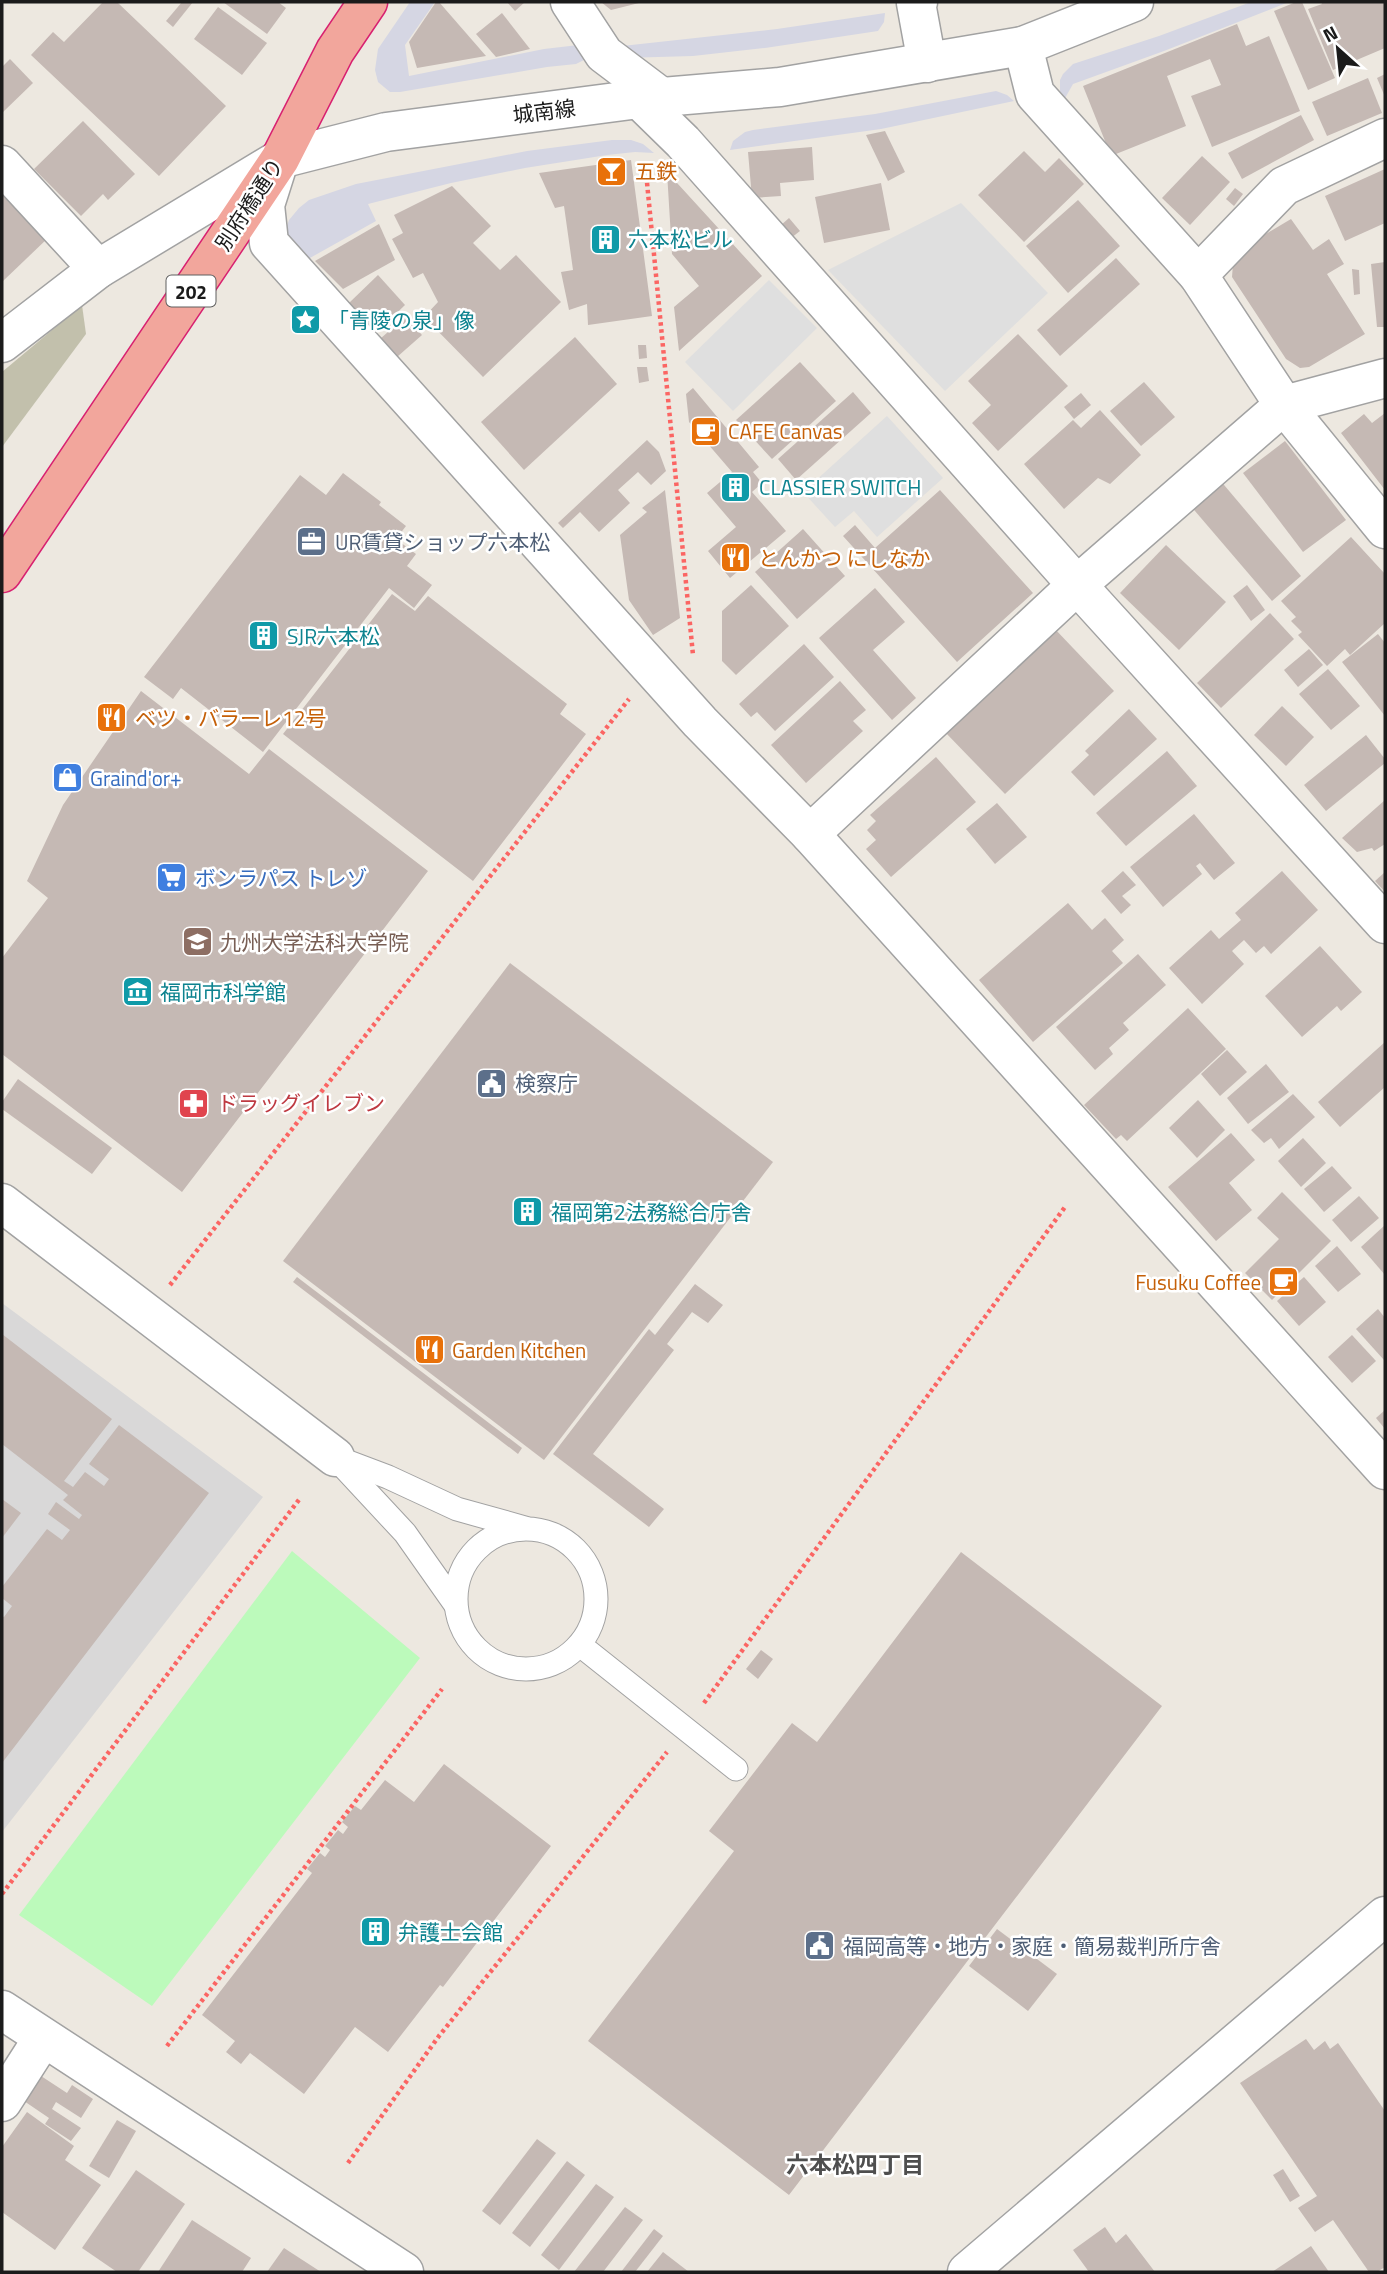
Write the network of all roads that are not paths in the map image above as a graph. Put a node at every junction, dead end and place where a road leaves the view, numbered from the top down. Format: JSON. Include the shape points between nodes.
{"nodes":[{"id":1,"x":368,"y":2,"type":"edge"},
{"id":2,"x":570,"y":2,"type":"edge"},
{"id":3,"x":916,"y":2,"type":"edge"},
{"id":4,"x":1134,"y":2,"type":"edge"},
{"id":5,"x":1023,"y":46,"type":"junction"},
{"id":6,"x":927,"y":63,"type":"junction"},
{"id":7,"x":650,"y":98,"type":"junction"},
{"id":8,"x":1385,"y":138,"type":"edge"},
{"id":9,"x":280,"y":159,"type":"junction"},
{"id":10,"x":2,"y":165,"type":"edge"},
{"id":11,"x":98,"y":269,"type":"junction"},
{"id":12,"x":1198,"y":275,"type":"junction"},
{"id":13,"x":2,"y":343,"type":"edge"},
{"id":14,"x":1385,"y":378,"type":"edge"},
{"id":15,"x":1284,"y":405,"type":"junction"},
{"id":16,"x":1385,"y":530,"type":"edge"},
{"id":17,"x":2,"y":573,"type":"edge"},
{"id":18,"x":1077,"y":585,"type":"junction"},
{"id":19,"x":810,"y":834,"type":"junction"},
{"id":20,"x":1385,"y":924,"type":"edge"},
{"id":21,"x":2,"y":1203,"type":"edge"},
{"id":22,"x":335,"y":1457,"type":"junction"},
{"id":23,"x":1385,"y":1471,"type":"edge"},
{"id":24,"x":529,"y":1529,"type":"junction"},
{"id":25,"x":455,"y":1604,"type":"junction"},
{"id":26,"x":580,"y":1645,"type":"junction"},
{"id":27,"x":736,"y":1769,"type":"dead end"},
{"id":28,"x":1385,"y":1916,"type":"edge"},
{"id":29,"x":2,"y":2010,"type":"edge"},
{"id":30,"x":43,"y":2038,"type":"junction"},
{"id":31,"x":2,"y":2102,"type":"edge"},
{"id":32,"x":404,"y":2272,"type":"edge"},
{"id":33,"x":967,"y":2272,"type":"edge"}],
"edges":[{"from":1,"to":9,"type":"highway","name":"別府橋通り","number":"202","via":[[335,51]]},
{"from":2,"to":7,"type":"street","via":[[604,54]]},
{"from":3,"to":6,"type":"street"},
{"from":4,"to":5,"type":"street","name":"城南線"},
{"from":5,"to":6,"type":"street","name":"城南線"},
{"from":5,"to":12,"type":"street","via":[[1035,94]]},
{"from":6,"to":7,"type":"street","name":"城南線","via":[[780,88]]},
{"from":7,"to":9,"type":"street","name":"城南線","via":[[386,132]]},
{"from":7,"to":18,"type":"street","via":[[683,142]]},
{"from":8,"to":12,"type":"street","via":[[1284,186]]},
{"from":9,"to":11,"type":"street","name":"城南線"},
{"from":9,"to":17,"type":"highway","name":"別府橋通り","number":"202"},
{"from":9,"to":19,"type":"street","via":[[265,205],[269,243],[700,722]]},
{"from":10,"to":11,"type":"street"},
{"from":11,"to":13,"type":"street","name":"城南線"},
{"from":12,"to":15,"type":"street"},
{"from":14,"to":15,"type":"street"},
{"from":15,"to":16,"type":"street"},
{"from":15,"to":18,"type":"street"},
{"from":18,"to":19,"type":"street"},
{"from":18,"to":20,"type":"street"},
{"from":19,"to":23,"type":"street"},
{"from":21,"to":22,"type":"street"},
{"from":22,"to":24,"type":"lane","via":[[457,1509]]},
{"from":22,"to":25,"type":"lane","via":[[405,1532]]},
{"from":24,"to":25,"type":"lane","via":[[510,1531],[477,1549],[457,1583]]},
{"from":24,"to":26,"type":"lane","via":[[565,1540],[590,1569],[596,1609]]},
{"from":25,"to":26,"type":"lane","via":[[470,1643],[505,1667],[546,1667]]},
{"from":26,"to":27,"type":"lane"},
{"from":28,"to":33,"type":"street"},
{"from":29,"to":30,"type":"street"},
{"from":30,"to":31,"type":"street"},
{"from":30,"to":32,"type":"street"}]}
